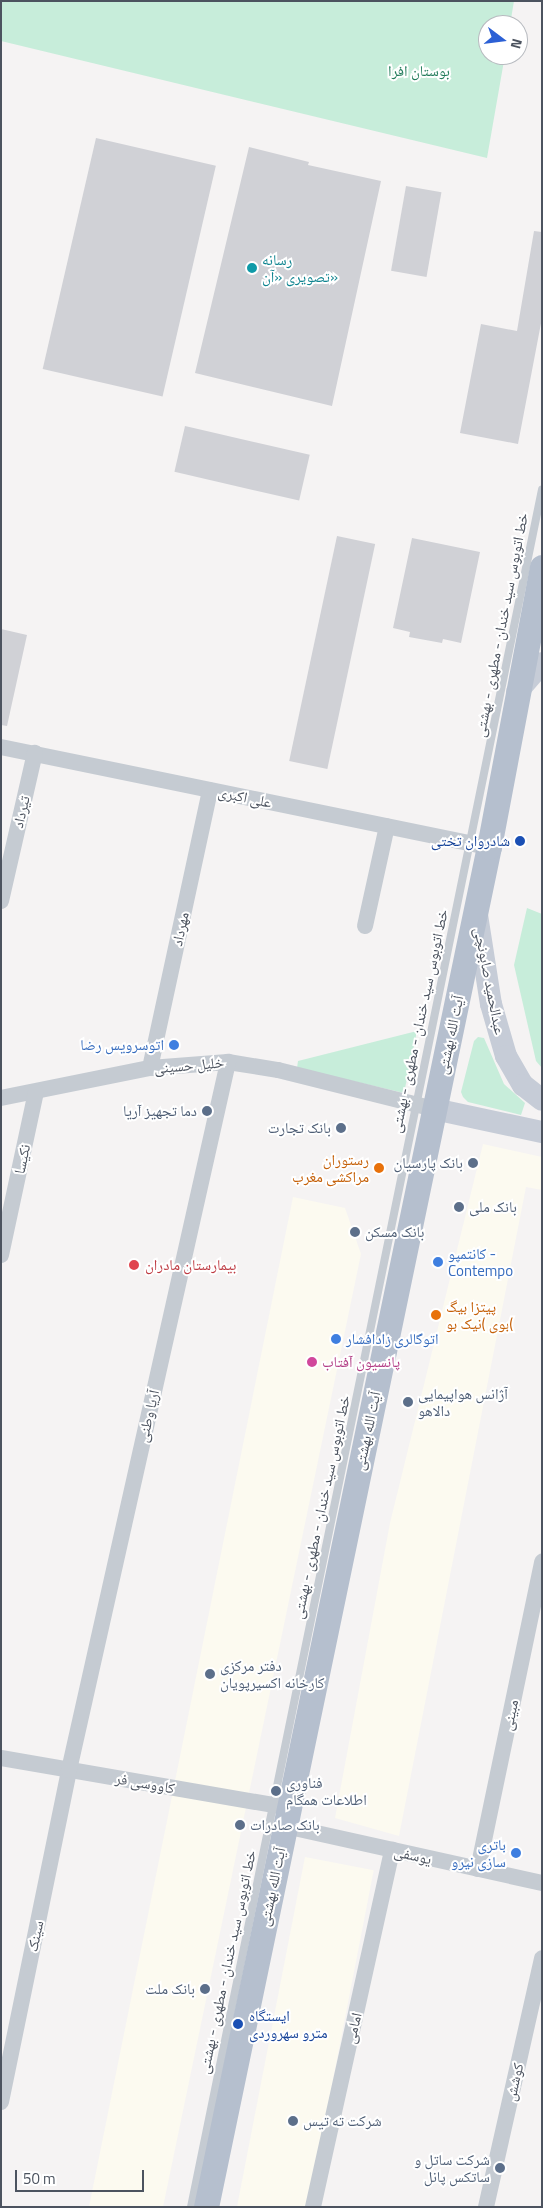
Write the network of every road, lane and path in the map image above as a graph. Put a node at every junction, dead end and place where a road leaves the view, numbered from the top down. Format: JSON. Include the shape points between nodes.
{"nodes":[{"id":1,"x":542,"y":488,"type":"edge"},
{"id":2,"x":542,"y":567,"type":"edge"},
{"id":3,"x":542,"y":663,"type":"edge"},
{"id":4,"x":517,"y":692,"type":"junction"},
{"id":5,"x":1,"y":746,"type":"edge"},
{"id":6,"x":34,"y":753,"type":"junction"},
{"id":7,"x":210,"y":790,"type":"junction"},
{"id":8,"x":387,"y":826,"type":"junction"},
{"id":9,"x":480,"y":845,"type":"junction"},
{"id":10,"x":1,"y":901,"type":"edge"},
{"id":11,"x":476,"y":908,"type":"junction"},
{"id":12,"x":365,"y":926,"type":"dead end"},
{"id":13,"x":228,"y":1062,"type":"junction"},
{"id":14,"x":150,"y":1068,"type":"junction"},
{"id":15,"x":36,"y":1092,"type":"junction"},
{"id":16,"x":1,"y":1098,"type":"edge"},
{"id":17,"x":542,"y":1100,"type":"edge"},
{"id":18,"x":425,"y":1107,"type":"junction"},
{"id":19,"x":542,"y":1132,"type":"edge"},
{"id":20,"x":1,"y":1255,"type":"edge"},
{"id":21,"x":542,"y":1562,"type":"edge"},
{"id":22,"x":1,"y":1758,"type":"edge"},
{"id":23,"x":69,"y":1770,"type":"junction"},
{"id":24,"x":282,"y":1813,"type":"junction"},
{"id":25,"x":392,"y":1850,"type":"junction"},
{"id":26,"x":478,"y":1869,"type":"junction"},
{"id":27,"x":542,"y":1884,"type":"edge"},
{"id":28,"x":542,"y":1958,"type":"edge"},
{"id":29,"x":1,"y":2102,"type":"edge"},
{"id":30,"x":191,"y":2207,"type":"edge"},
{"id":31,"x":206,"y":2207,"type":"edge"},
{"id":32,"x":313,"y":2207,"type":"edge"},
{"id":33,"x":486,"y":2207,"type":"edge"}],
"edges":[{"from":1,"to":9,"type":"lane","name":"خط اتوبوس سید خندان - مطهری - بهشتی"},
{"from":2,"to":4,"type":"main road","name":"آیت الله بهشتی"},
{"from":3,"to":4,"type":"main road"},
{"from":4,"to":9,"type":"main road","name":"آیت الله بهشتی"},
{"from":5,"to":6,"type":"street","name":"علی‌ اکبری"},
{"from":6,"to":7,"type":"street","name":"علی‌ اکبری"},
{"from":6,"to":10,"type":"street","name":"تیرداد"},
{"from":7,"to":8,"type":"street","name":"علی‌ اکبری"},
{"from":7,"to":14,"type":"street","name":"مهرداد"},
{"from":8,"to":9,"type":"street","name":"علی‌ اکبری"},
{"from":8,"to":12,"type":"street"},
{"from":9,"to":11,"type":"main road","name":"آیت الله بهشتی"},
{"from":9,"to":18,"type":"lane","name":"خط اتوبوس سید خندان - مطهری - بهشتی"},
{"from":11,"to":17,"type":"main road","name":"عبدالحمید صابونچی","via":[[491,1004],[506,1056],[523,1084]]},
{"from":11,"to":18,"type":"main road","name":"آیت الله بهشتی"},
{"from":13,"to":14,"type":"street","name":"خلیل حسینی"},
{"from":13,"to":18,"type":"street","name":"خلیل حسینی","via":[[278,1070]]},
{"from":13,"to":23,"type":"street","name":"آریا وطنی"},
{"from":14,"to":15,"type":"street","name":"خلیل حسینی"},
{"from":15,"to":16,"type":"street","name":"خلیل حسینی"},
{"from":15,"to":20,"type":"street","name":"نکیسا"},
{"from":18,"to":19,"type":"main road"},
{"from":18,"to":24,"type":"main road","name":"آیت الله بهشتی"},
{"from":21,"to":26,"type":"street","name":"مبینی"},
{"from":22,"to":23,"type":"street","name":"کاووسی فر"},
{"from":23,"to":24,"type":"street","name":"کاووسی فر"},
{"from":23,"to":29,"type":"street","name":"سینک"},
{"from":24,"to":25,"type":"street","name":"یوسفی"},
{"from":24,"to":30,"type":"lane","name":"خط اتوبوس سید خندان - مطهری - بهشتی"},
{"from":24,"to":31,"type":"main road","name":"آیت الله بهشتی"},
{"from":25,"to":26,"type":"street","name":"یوسفی"},
{"from":25,"to":32,"type":"street","name":"امامی"},
{"from":26,"to":27,"type":"street","name":"یوسفی"},
{"from":28,"to":33,"type":"street","name":"کوشش"}]}
